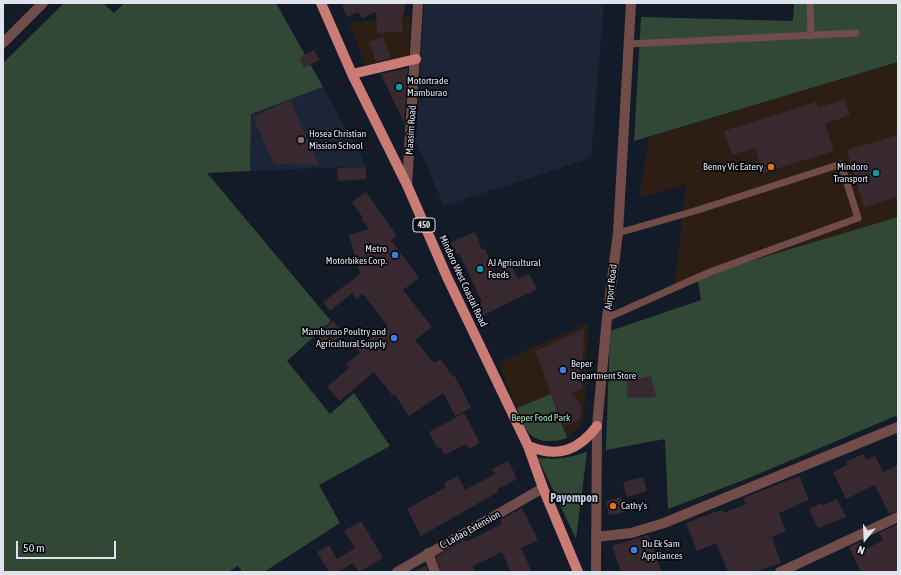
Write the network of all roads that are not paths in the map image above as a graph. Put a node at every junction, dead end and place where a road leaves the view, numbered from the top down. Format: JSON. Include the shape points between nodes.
{"nodes":[{"id":1,"x":43,"y":3,"type":"edge"},
{"id":2,"x":321,"y":3,"type":"edge"},
{"id":3,"x":418,"y":3,"type":"edge"},
{"id":4,"x":632,"y":3,"type":"edge"},
{"id":5,"x":810,"y":3,"type":"edge"},
{"id":6,"x":856,"y":34,"type":"dead end"},
{"id":7,"x":811,"y":36,"type":"junction"},
{"id":8,"x":3,"y":43,"type":"edge"},
{"id":9,"x":628,"y":44,"type":"junction"},
{"id":10,"x":416,"y":59,"type":"junction"},
{"id":11,"x":352,"y":74,"type":"junction"},
{"id":12,"x":407,"y":185,"type":"junction"},
{"id":13,"x":618,"y":233,"type":"junction"},
{"id":14,"x":607,"y":318,"type":"junction"},
{"id":15,"x":597,"y":426,"type":"junction"},
{"id":16,"x":898,"y":427,"type":"edge"},
{"id":17,"x":528,"y":446,"type":"junction"},
{"id":18,"x":543,"y":488,"type":"junction"},
{"id":19,"x":898,"y":517,"type":"edge"},
{"id":20,"x":596,"y":537,"type":"junction"},
{"id":21,"x":428,"y":553,"type":"junction"},
{"id":22,"x":397,"y":572,"type":"edge"},
{"id":23,"x":435,"y":572,"type":"edge"},
{"id":24,"x":578,"y":572,"type":"edge"},
{"id":25,"x":596,"y":572,"type":"edge"},
{"id":26,"x":780,"y":572,"type":"edge"}],
"edges":[{"from":1,"to":8,"type":"street"},
{"from":2,"to":11,"type":"main road","name":"Mindoro West Coastal Road","number":"450"},
{"from":3,"to":10,"type":"street","name":"Maasim Road"},
{"from":4,"to":9,"type":"street","name":"Airport Road"},
{"from":5,"to":7,"type":"lane"},
{"from":6,"to":7,"type":"lane"},
{"from":7,"to":9,"type":"lane"},
{"from":9,"to":13,"type":"street","name":"Airport Road"},
{"from":10,"to":11,"type":"main road"},
{"from":10,"to":12,"type":"street","name":"Maasim Road"},
{"from":11,"to":12,"type":"main road","name":"Mindoro West Coastal Road","number":"450"},
{"from":12,"to":17,"type":"main road","name":"Mindoro West Coastal Road","number":"450","via":[[447,277]]},
{"from":13,"to":14,"type":"street","name":"Airport Road"},
{"from":13,"to":14,"type":"lane","via":[[841,164],[858,218],[710,272]]},
{"from":14,"to":15,"type":"street","name":"Airport Road"},
{"from":15,"to":17,"type":"main road","via":[[587,439],[563,451],[549,452]]},
{"from":15,"to":20,"type":"street","name":"Airport Road"},
{"from":16,"to":20,"type":"street","via":[[664,523],[631,532]]},
{"from":17,"to":18,"type":"main road","name":"Mindoro West Coastal Road","number":"450"},
{"from":18,"to":21,"type":"street","name":"C. Ladao Extension"},
{"from":18,"to":24,"type":"main road","name":"Mindoro West Coastal Road","number":"450"},
{"from":19,"to":26,"type":"street"},
{"from":20,"to":25,"type":"street","name":"Airport Road"},
{"from":21,"to":22,"type":"street","name":"C. Ladao Extension"},
{"from":21,"to":23,"type":"street"}]}
